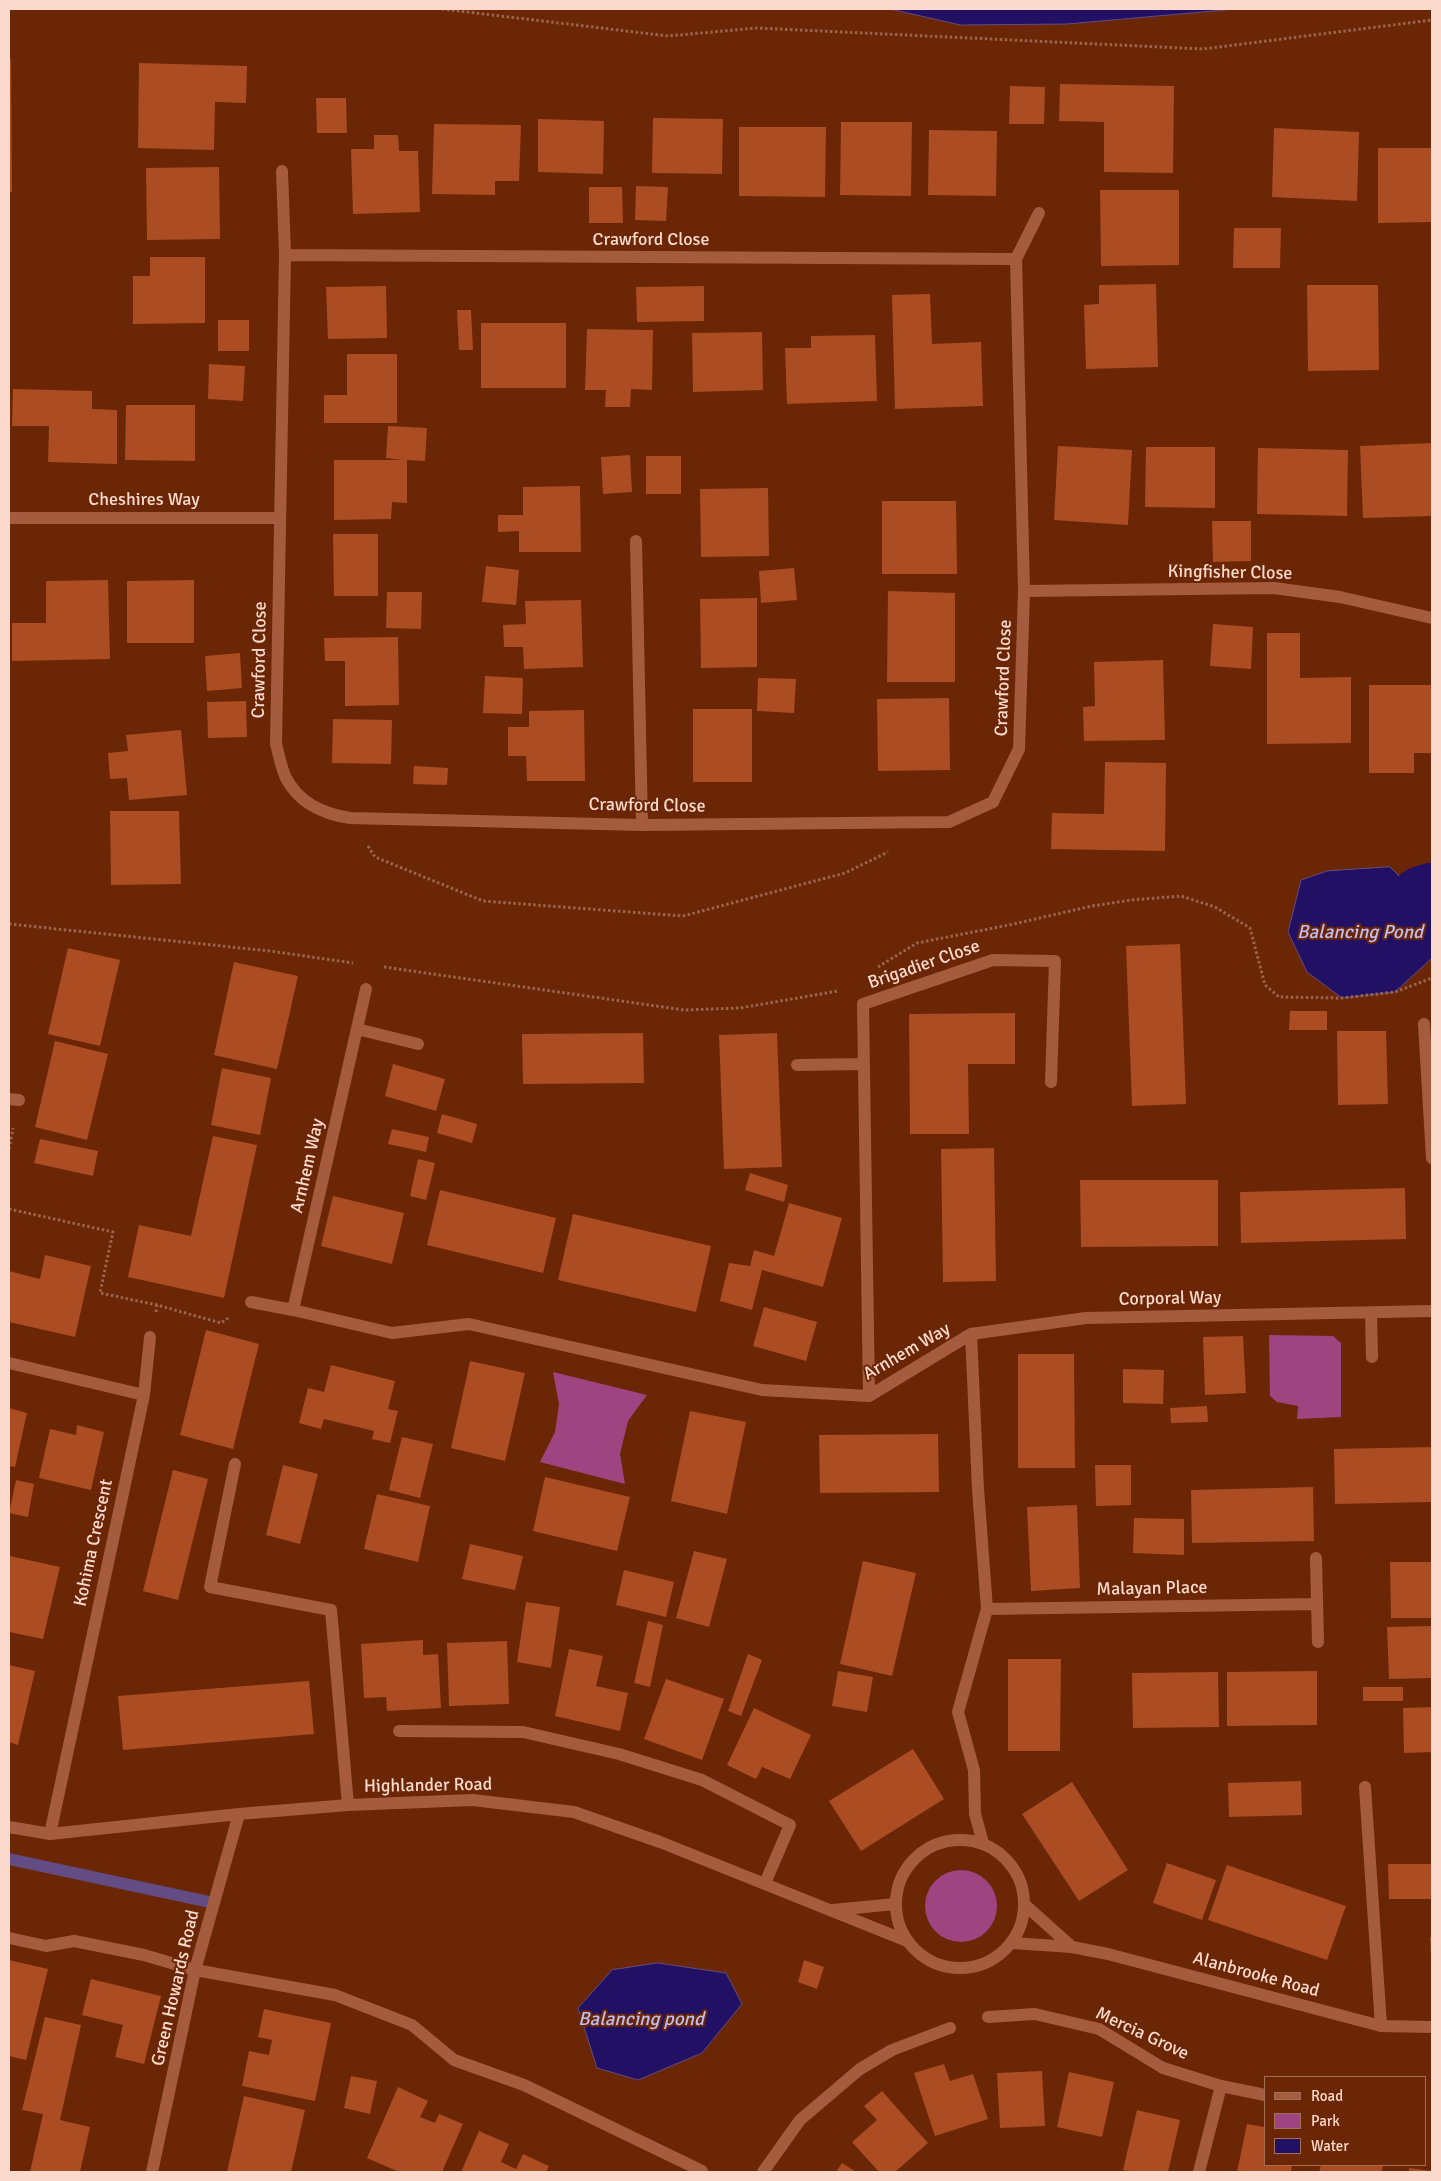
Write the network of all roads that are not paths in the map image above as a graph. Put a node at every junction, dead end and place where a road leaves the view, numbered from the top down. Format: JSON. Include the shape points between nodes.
{"nodes":[{"id":1,"x":282,"y":171,"type":"dead end"},
{"id":2,"x":1039,"y":213,"type":"dead end"},
{"id":3,"x":285,"y":255,"type":"junction"},
{"id":4,"x":1016,"y":259,"type":"junction"},
{"id":5,"x":9,"y":518,"type":"edge"},
{"id":6,"x":280,"y":518,"type":"junction"},
{"id":7,"x":636,"y":541,"type":"dead end"},
{"id":8,"x":1024,"y":591,"type":"junction"},
{"id":9,"x":1432,"y":618,"type":"edge"},
{"id":10,"x":642,"y":825,"type":"junction"},
{"id":11,"x":366,"y":989,"type":"dead end"},
{"id":12,"x":1424,"y":1024,"type":"dead end"},
{"id":13,"x":357,"y":1029,"type":"junction"},
{"id":14,"x":418,"y":1044,"type":"dead end"},
{"id":15,"x":864,"y":1064,"type":"junction"},
{"id":16,"x":797,"y":1065,"type":"dead end"},
{"id":17,"x":1051,"y":1082,"type":"dead end"},
{"id":18,"x":1432,"y":1158,"type":"edge"},
{"id":19,"x":251,"y":1302,"type":"road end"},
{"id":20,"x":293,"y":1310,"type":"junction"},
{"id":21,"x":1432,"y":1311,"type":"edge"},
{"id":22,"x":1371,"y":1312,"type":"junction"},
{"id":23,"x":971,"y":1334,"type":"junction"},
{"id":24,"x":150,"y":1337,"type":"road end"},
{"id":25,"x":1372,"y":1357,"type":"dead end"},
{"id":26,"x":9,"y":1363,"type":"edge"},
{"id":27,"x":144,"y":1395,"type":"junction"},
{"id":28,"x":869,"y":1396,"type":"junction"},
{"id":29,"x":234,"y":1464,"type":"dead end"},
{"id":30,"x":1316,"y":1558,"type":"dead end"},
{"id":31,"x":1317,"y":1604,"type":"junction"},
{"id":32,"x":987,"y":1610,"type":"junction"},
{"id":33,"x":1318,"y":1642,"type":"dead end"},
{"id":34,"x":399,"y":1731,"type":"dead end"},
{"id":35,"x":1365,"y":1787,"type":"dead end"},
{"id":36,"x":348,"y":1805,"type":"junction"},
{"id":37,"x":239,"y":1814,"type":"junction"},
{"id":38,"x":975,"y":1814,"type":"junction"},
{"id":39,"x":9,"y":1827,"type":"edge"},
{"id":40,"x":50,"y":1834,"type":"junction"},
{"id":41,"x":964,"y":1839,"type":"junction"},
{"id":42,"x":983,"y":1843,"type":"junction"},
{"id":43,"x":765,"y":1884,"type":"junction"},
{"id":44,"x":895,"y":1904,"type":"junction"},
{"id":45,"x":1024,"y":1904,"type":"junction"},
{"id":46,"x":830,"y":1910,"type":"junction"},
{"id":47,"x":9,"y":1938,"type":"edge"},
{"id":48,"x":907,"y":1941,"type":"junction"},
{"id":49,"x":1012,"y":1943,"type":"junction"},
{"id":50,"x":1072,"y":1947,"type":"junction"},
{"id":51,"x":196,"y":1970,"type":"junction"},
{"id":52,"x":988,"y":2017,"type":"dead end"},
{"id":53,"x":1381,"y":2026,"type":"junction"},
{"id":54,"x":1432,"y":2027,"type":"edge"},
{"id":55,"x":950,"y":2028,"type":"dead end"},
{"id":56,"x":1221,"y":2086,"type":"junction"},
{"id":57,"x":1264,"y":2095,"type":"edge"},
{"id":58,"x":702,"y":2171,"type":"edge"},
{"id":59,"x":152,"y":2172,"type":"edge"},
{"id":60,"x":763,"y":2172,"type":"edge"},
{"id":61,"x":1199,"y":2172,"type":"edge"}],
"edges":[{"from":1,"to":3,"type":"street","name":"Crawford Close"},
{"from":2,"to":4,"type":"street","name":"Crawford Close"},
{"from":3,"to":4,"type":"street","name":"Crawford Close"},
{"from":3,"to":6,"type":"street","name":"Crawford Close"},
{"from":4,"to":8,"type":"street","name":"Crawford Close"},
{"from":5,"to":6,"type":"street","name":"Cheshires Way"},
{"from":6,"to":10,"type":"street","name":"Crawford Close","via":[[276,744],[286,778],[303,800],[330,815],[350,818]]},
{"from":7,"to":10,"type":"street"},
{"from":8,"to":9,"type":"street","name":"Kingfisher Close","via":[[1274,588],[1340,597]]},
{"from":8,"to":10,"type":"street","name":"Crawford Close","via":[[1019,749],[993,802],[949,822]]},
{"from":11,"to":13,"type":"street","name":"Arnhem Way"},
{"from":12,"to":18,"type":"street"},
{"from":13,"to":14,"type":"street"},
{"from":13,"to":20,"type":"street","name":"Arnhem Way"},
{"from":15,"to":16,"type":"street"},
{"from":15,"to":17,"type":"street","name":"Brigadier Close","via":[[863,1004],[994,960],[1055,961]]},
{"from":15,"to":28,"type":"street","name":"Brigadier Close"},
{"from":19,"to":20,"type":"street","name":"Arnhem Way"},
{"from":20,"to":28,"type":"street","name":"Arnhem Way","via":[[392,1333],[469,1324],[762,1390]]},
{"from":21,"to":22,"type":"street","name":"Corporal Way"},
{"from":22,"to":23,"type":"street","name":"Corporal Way","via":[[1086,1318]]},
{"from":22,"to":25,"type":"street"},
{"from":23,"to":28,"type":"street","name":"Arnhem Way"},
{"from":23,"to":32,"type":"street","name":"Arnhem Way"},
{"from":24,"to":27,"type":"street"},
{"from":26,"to":27,"type":"street"},
{"from":27,"to":40,"type":"street","name":"Kohima Crescent"},
{"from":29,"to":36,"type":"street","via":[[210,1586],[331,1610]]},
{"from":30,"to":31,"type":"street"},
{"from":31,"to":32,"type":"street","name":"Malayan Place"},
{"from":31,"to":33,"type":"street"},
{"from":32,"to":38,"type":"street","name":"Arnhem Way","via":[[958,1712],[974,1770]]},
{"from":34,"to":43,"type":"street","via":[[523,1732],[619,1754],[702,1780],[790,1825]]},
{"from":35,"to":53,"type":"street"},
{"from":36,"to":37,"type":"street","name":"Highlander Road"},
{"from":36,"to":43,"type":"street","name":"Highlander Road","via":[[474,1800],[574,1812]]},
{"from":37,"to":40,"type":"street","name":"Highlander Road"},
{"from":37,"to":51,"type":"street","name":"Green Howards Road"},
{"from":38,"to":41,"type":"street","name":"Arnhem Way"},
{"from":38,"to":42,"type":"street","name":"Arnhem Way"},
{"from":39,"to":40,"type":"street","name":"Highlander Road"},
{"from":41,"to":42,"type":"street"},
{"from":41,"to":44,"type":"street","via":[[938,1844],[921,1853],[907,1867]]},
{"from":42,"to":45,"type":"street","via":[[1012,1866],[1021,1884]]},
{"from":43,"to":46,"type":"street","name":"Highlander Road"},
{"from":44,"to":46,"type":"street","name":"Highlander Road"},
{"from":44,"to":48,"type":"street","via":[[898,1923]]},
{"from":45,"to":49,"type":"street","via":[[1021,1924]]},
{"from":45,"to":50,"type":"street"},
{"from":46,"to":48,"type":"street","name":"Highlander Road"},
{"from":47,"to":51,"type":"street","via":[[46,1946],[74,1941],[144,1955]]},
{"from":48,"to":49,"type":"street","via":[[921,1955],[939,1965],[959,1969],[979,1966],[997,1957]]},
{"from":49,"to":50,"type":"street","name":"Alanbrooke Road"},
{"from":50,"to":53,"type":"street","name":"Alanbrooke Road"},
{"from":51,"to":58,"type":"street","via":[[335,1994],[412,2025],[454,2060],[524,2085]]},
{"from":51,"to":59,"type":"street","name":"Green Howards Road"},
{"from":52,"to":56,"type":"street","name":"Mercia Grove","via":[[1035,2014],[1099,2029],[1163,2068]]},
{"from":53,"to":54,"type":"street","name":"Alanbrooke Road"},
{"from":55,"to":60,"type":"street","via":[[892,2050],[860,2069],[800,2120]]},
{"from":56,"to":57,"type":"street","name":"Mercia Grove"},
{"from":56,"to":61,"type":"street"}]}
